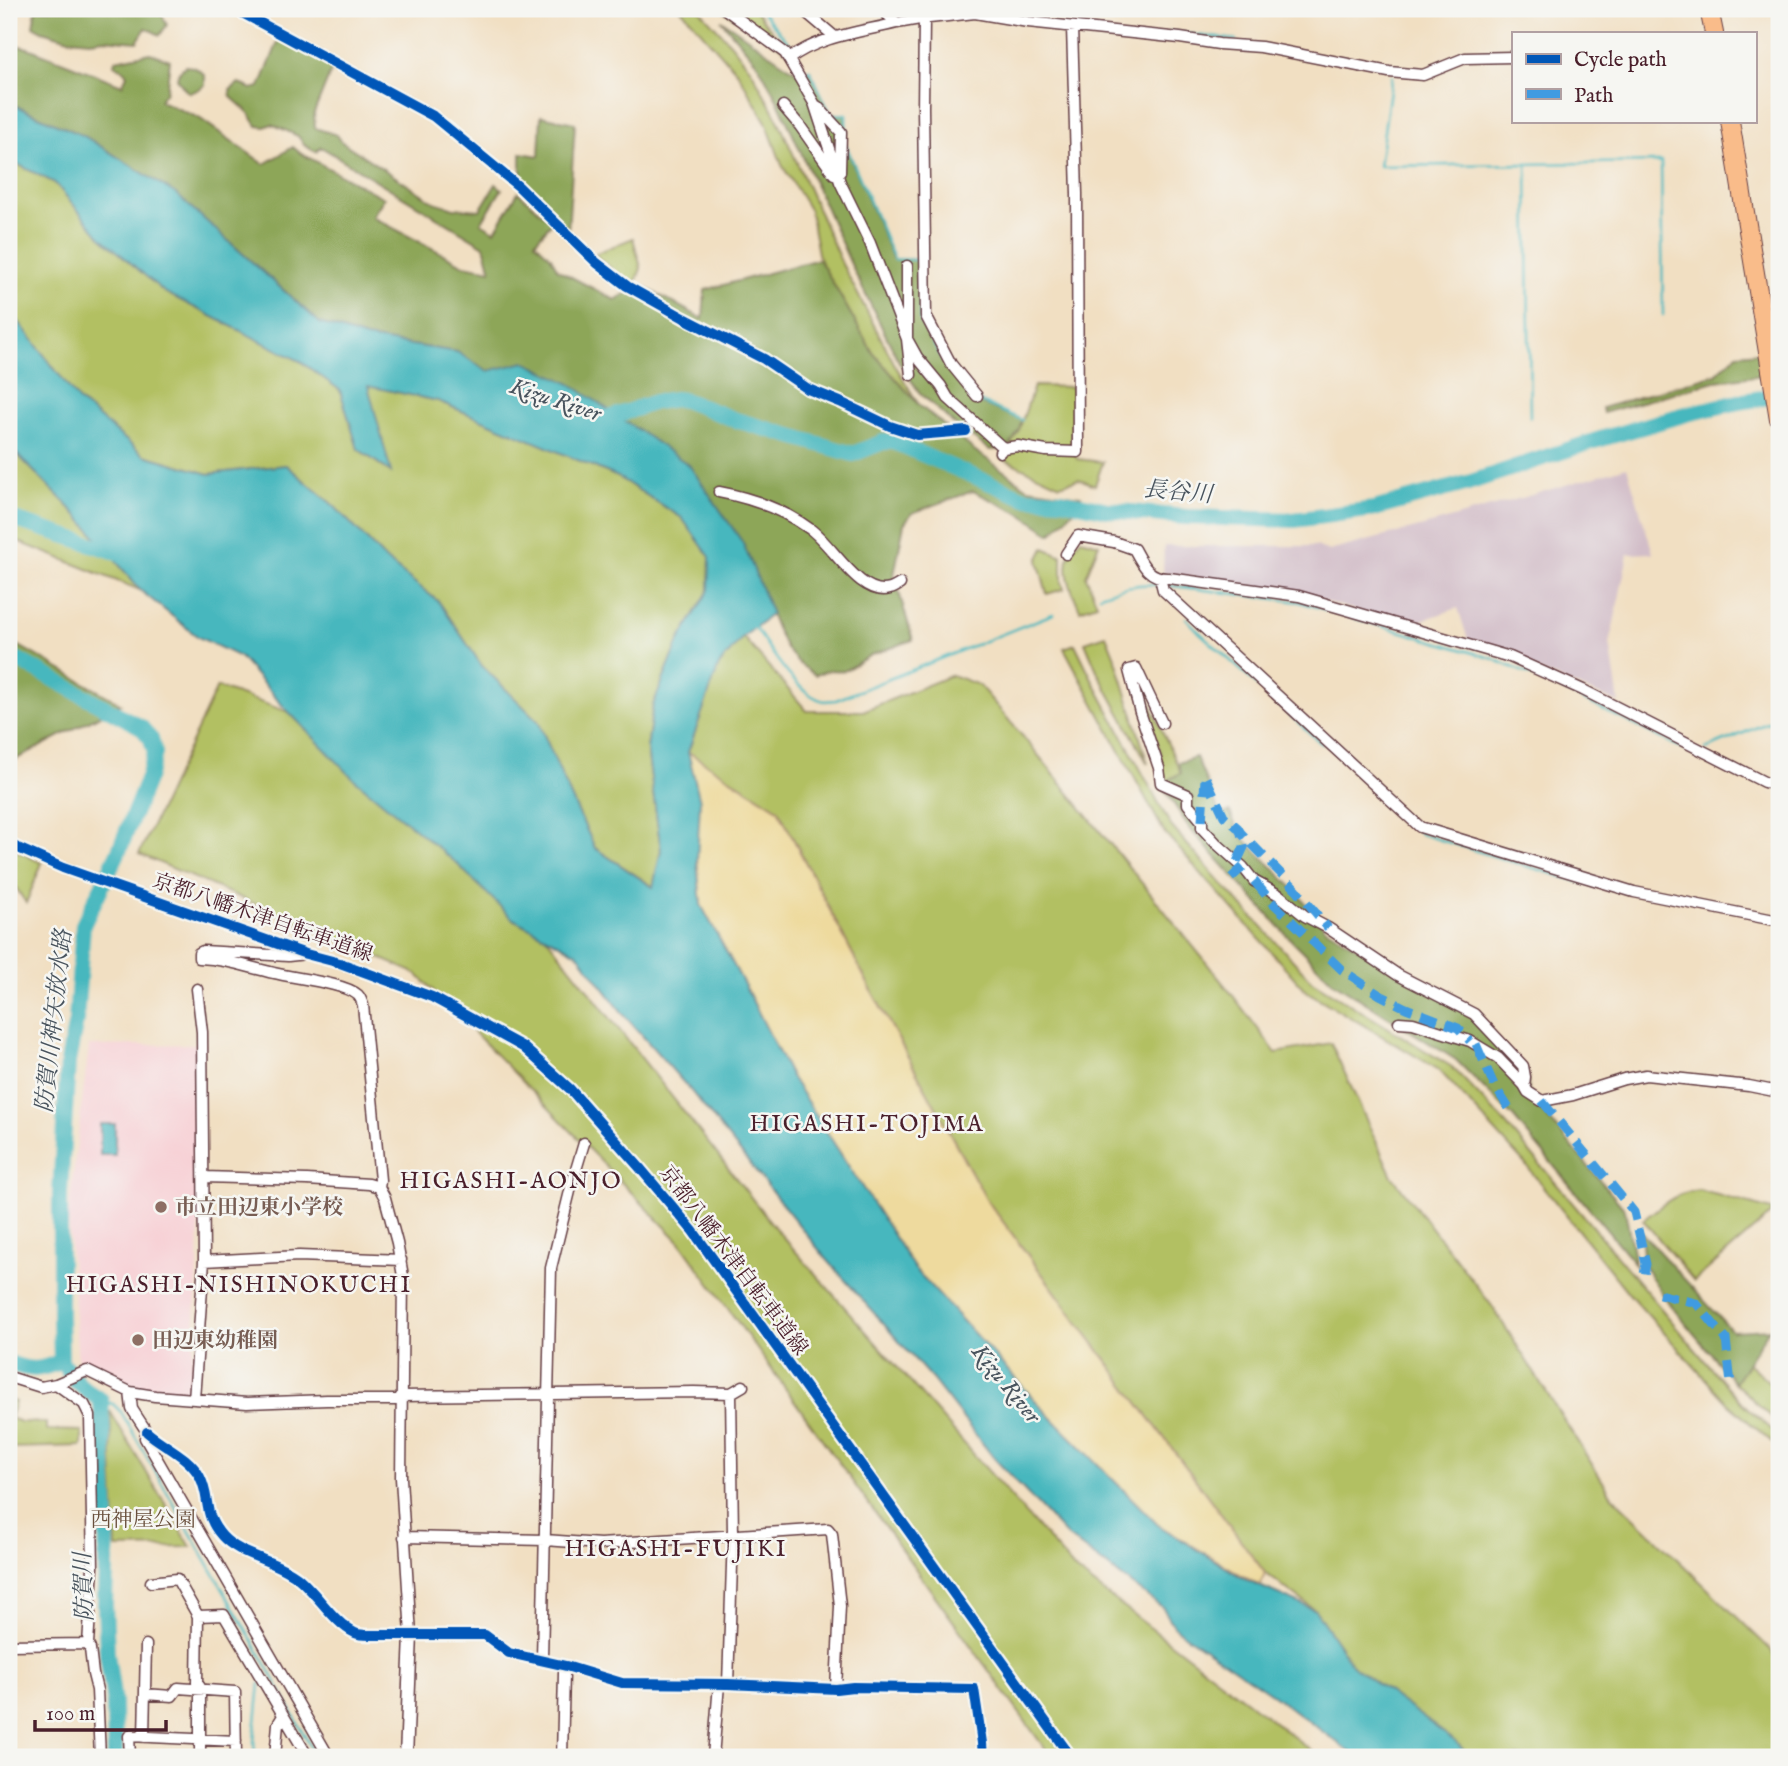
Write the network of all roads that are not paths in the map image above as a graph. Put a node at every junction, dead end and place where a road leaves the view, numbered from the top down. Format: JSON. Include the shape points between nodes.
{"nodes":[{"id":1,"x":235,"y":9,"type":"edge"},
{"id":2,"x":725,"y":9,"type":"edge"},
{"id":3,"x":802,"y":9,"type":"edge"},
{"id":4,"x":881,"y":9,"type":"edge"},
{"id":5,"x":1031,"y":9,"type":"edge"},
{"id":6,"x":1709,"y":9,"type":"edge"},
{"id":7,"x":998,"y":13,"type":"edge"},
{"id":8,"x":921,"y":15,"type":"edge"},
{"id":9,"x":1028,"y":22,"type":"junction"},
{"id":10,"x":897,"y":23,"type":"junction"},
{"id":11,"x":1072,"y":27,"type":"junction"},
{"id":12,"x":1714,"y":32,"type":"edge"},
{"id":13,"x":835,"y":37,"type":"junction"},
{"id":14,"x":1512,"y":57,"type":"edge"},
{"id":15,"x":789,"y":59,"type":"junction"},
{"id":16,"x":814,"y":103,"type":"junction"},
{"id":17,"x":783,"y":106,"type":"dead end"},
{"id":18,"x":1730,"y":122,"type":"edge"},
{"id":19,"x":840,"y":182,"type":"junction"},
{"id":20,"x":907,"y":266,"type":"dead end"},
{"id":21,"x":907,"y":339,"type":"junction"},
{"id":22,"x":911,"y":375,"type":"dead end"},
{"id":23,"x":977,"y":396,"type":"dead end"},
{"id":24,"x":1779,"y":419,"type":"edge"},
{"id":25,"x":966,"y":431,"type":"dead end"},
{"id":26,"x":719,"y":492,"type":"dead end"},
{"id":27,"x":1066,"y":554,"type":"dead end"},
{"id":28,"x":1160,"y":579,"type":"junction"},
{"id":29,"x":900,"y":584,"type":"dead end"},
{"id":30,"x":1162,"y":723,"type":"dead end"},
{"id":31,"x":1779,"y":786,"type":"edge"},
{"id":32,"x":1779,"y":920,"type":"edge"},
{"id":33,"x":306,"y":954,"type":"dead end"},
{"id":34,"x":197,"y":989,"type":"dead end"},
{"id":35,"x":1399,"y":1023,"type":"dead end"},
{"id":36,"x":1524,"y":1085,"type":"junction"},
{"id":37,"x":1779,"y":1092,"type":"edge"},
{"id":38,"x":584,"y":1143,"type":"dead end"},
{"id":39,"x":204,"y":1177,"type":"junction"},
{"id":40,"x":379,"y":1187,"type":"junction"},
{"id":41,"x":401,"y":1259,"type":"junction"},
{"id":42,"x":204,"y":1261,"type":"junction"},
{"id":43,"x":9,"y":1377,"type":"edge"},
{"id":44,"x":60,"y":1382,"type":"junction"},
{"id":45,"x":743,"y":1386,"type":"dead end"},
{"id":46,"x":130,"y":1391,"type":"junction"},
{"id":47,"x":731,"y":1393,"type":"junction"},
{"id":48,"x":547,"y":1394,"type":"junction"},
{"id":49,"x":401,"y":1398,"type":"junction"},
{"id":50,"x":194,"y":1399,"type":"junction"},
{"id":51,"x":147,"y":1432,"type":"junction"},
{"id":52,"x":733,"y":1535,"type":"junction"},
{"id":53,"x":404,"y":1537,"type":"junction"},
{"id":54,"x":545,"y":1540,"type":"junction"},
{"id":55,"x":151,"y":1581,"type":"dead end"},
{"id":56,"x":246,"y":1613,"type":"junction"},
{"id":57,"x":224,"y":1615,"type":"junction"},
{"id":58,"x":198,"y":1616,"type":"junction"},
{"id":59,"x":411,"y":1635,"type":"junction"},
{"id":60,"x":88,"y":1644,"type":"junction"},
{"id":61,"x":9,"y":1645,"type":"edge"},
{"id":62,"x":146,"y":1645,"type":"dead end"},
{"id":63,"x":542,"y":1659,"type":"junction"},
{"id":64,"x":566,"y":1666,"type":"junction"},
{"id":65,"x":724,"y":1684,"type":"junction"},
{"id":66,"x":836,"y":1689,"type":"junction"},
{"id":67,"x":200,"y":1690,"type":"junction"},
{"id":68,"x":145,"y":1694,"type":"junction"},
{"id":69,"x":283,"y":1716,"type":"junction"},
{"id":70,"x":144,"y":1737,"type":"junction"},
{"id":71,"x":200,"y":1740,"type":"junction"},
{"id":72,"x":236,"y":1741,"type":"junction"},
{"id":73,"x":100,"y":1757,"type":"edge"},
{"id":74,"x":130,"y":1757,"type":"edge"},
{"id":75,"x":200,"y":1757,"type":"edge"},
{"id":76,"x":236,"y":1757,"type":"edge"},
{"id":77,"x":275,"y":1757,"type":"edge"},
{"id":78,"x":307,"y":1757,"type":"edge"},
{"id":79,"x":329,"y":1757,"type":"edge"},
{"id":80,"x":406,"y":1757,"type":"edge"},
{"id":81,"x":562,"y":1757,"type":"edge"},
{"id":82,"x":713,"y":1757,"type":"edge"},
{"id":83,"x":983,"y":1757,"type":"edge"}],
"edges":[{"from":1,"to":25,"type":"street","via":[[433,116],[627,286],[764,359],[808,389],[890,426],[917,435]]},
{"from":2,"to":15,"type":"street"},
{"from":3,"to":13,"type":"street"},
{"from":4,"to":10,"type":"street"},
{"from":5,"to":9,"type":"street"},
{"from":6,"to":12,"type":"highway"},
{"from":7,"to":8,"type":"street"},
{"from":7,"to":9,"type":"street"},
{"from":8,"to":10,"type":"street"},
{"from":8,"to":23,"type":"street","via":[[926,316],[951,364]]},
{"from":9,"to":11,"type":"street"},
{"from":10,"to":13,"type":"street"},
{"from":11,"to":14,"type":"street","via":[[1261,47],[1423,75],[1465,58]]},
{"from":11,"to":21,"type":"street","via":[[1078,452],[1018,446],[1001,450],[1000,444],[948,398]]},
{"from":13,"to":15,"type":"street"},
{"from":15,"to":16,"type":"street"},
{"from":16,"to":19,"type":"street"},
{"from":16,"to":19,"type":"street","via":[[841,132]]},
{"from":17,"to":19,"type":"street"},
{"from":18,"to":24,"type":"highway"},
{"from":19,"to":21,"type":"street","via":[[870,243]]},
{"from":20,"to":21,"type":"street"},
{"from":21,"to":22,"type":"street"},
{"from":26,"to":29,"type":"street","via":[[756,501],[812,530],[868,586],[889,590]]},
{"from":27,"to":28,"type":"street","via":[[1078,536],[1114,542],[1134,549],[1145,569]]},
{"from":28,"to":31,"type":"street","via":[[1299,596],[1510,657]]},
{"from":28,"to":32,"type":"street","via":[[1163,590],[1420,827],[1634,891]]},
{"from":30,"to":36,"type":"street","via":[[1136,668],[1129,670],[1161,783],[1188,795],[1188,804],[1202,821],[1202,828],[1216,843],[1254,881],[1305,916],[1398,975],[1474,1014],[1523,1066]]},
{"from":33,"to":40,"type":"street","via":[[203,951],[199,958],[320,982],[359,996]]},
{"from":34,"to":39,"type":"street"},
{"from":35,"to":36,"type":"street","via":[[1470,1041],[1498,1058]]},
{"from":36,"to":37,"type":"street","via":[[1542,1101],[1646,1075]]},
{"from":38,"to":48,"type":"street","via":[[553,1254]]},
{"from":39,"to":40,"type":"street"},
{"from":39,"to":42,"type":"street"},
{"from":40,"to":41,"type":"street"},
{"from":41,"to":42,"type":"street","via":[[299,1256]]},
{"from":41,"to":49,"type":"street"},
{"from":42,"to":50,"type":"street"},
{"from":43,"to":44,"type":"street","via":[[41,1387]]},
{"from":44,"to":46,"type":"street","via":[[87,1371]]},
{"from":44,"to":60,"type":"street","via":[[90,1416],[93,1567]]},
{"from":45,"to":47,"type":"street"},
{"from":46,"to":50,"type":"street"},
{"from":46,"to":51,"type":"street","via":[[132,1409]]},
{"from":47,"to":48,"type":"street"},
{"from":47,"to":52,"type":"street"},
{"from":48,"to":49,"type":"street"},
{"from":48,"to":54,"type":"street"},
{"from":49,"to":50,"type":"street","via":[[247,1403]]},
{"from":49,"to":53,"type":"street"},
{"from":51,"to":56,"type":"street","via":[[145,1438]]},
{"from":51,"to":59,"type":"street","via":[[198,1474],[212,1523],[224,1539],[296,1576],[355,1634]]},
{"from":52,"to":54,"type":"street","via":[[600,1544]]},
{"from":52,"to":65,"type":"street"},
{"from":52,"to":66,"type":"street","via":[[828,1529],[832,1534],[840,1606]]},
{"from":53,"to":54,"type":"street"},
{"from":53,"to":59,"type":"street"},
{"from":54,"to":63,"type":"street"},
{"from":55,"to":58,"type":"street","via":[[177,1579]]},
{"from":56,"to":57,"type":"street"},
{"from":56,"to":79,"type":"street"},
{"from":57,"to":58,"type":"street"},
{"from":57,"to":69,"type":"street"},
{"from":58,"to":67,"type":"street"},
{"from":59,"to":63,"type":"street","via":[[485,1634],[509,1653]]},
{"from":59,"to":80,"type":"street"},
{"from":60,"to":61,"type":"street"},
{"from":60,"to":73,"type":"street","via":[[97,1690]]},
{"from":62,"to":68,"type":"street"},
{"from":63,"to":64,"type":"street"},
{"from":64,"to":65,"type":"street","via":[[622,1683]]},
{"from":64,"to":81,"type":"street"},
{"from":65,"to":66,"type":"street"},
{"from":65,"to":82,"type":"street"},
{"from":66,"to":83,"type":"street","via":[[974,1689]]},
{"from":67,"to":68,"type":"street","via":[[177,1688],[172,1696]]},
{"from":67,"to":71,"type":"street"},
{"from":67,"to":72,"type":"street","via":[[235,1692]]},
{"from":68,"to":70,"type":"street"},
{"from":69,"to":77,"type":"street"},
{"from":69,"to":78,"type":"street"},
{"from":70,"to":71,"type":"street"},
{"from":70,"to":74,"type":"street","via":[[129,1736]]},
{"from":71,"to":72,"type":"street"},
{"from":71,"to":75,"type":"street"},
{"from":72,"to":76,"type":"street"}]}
